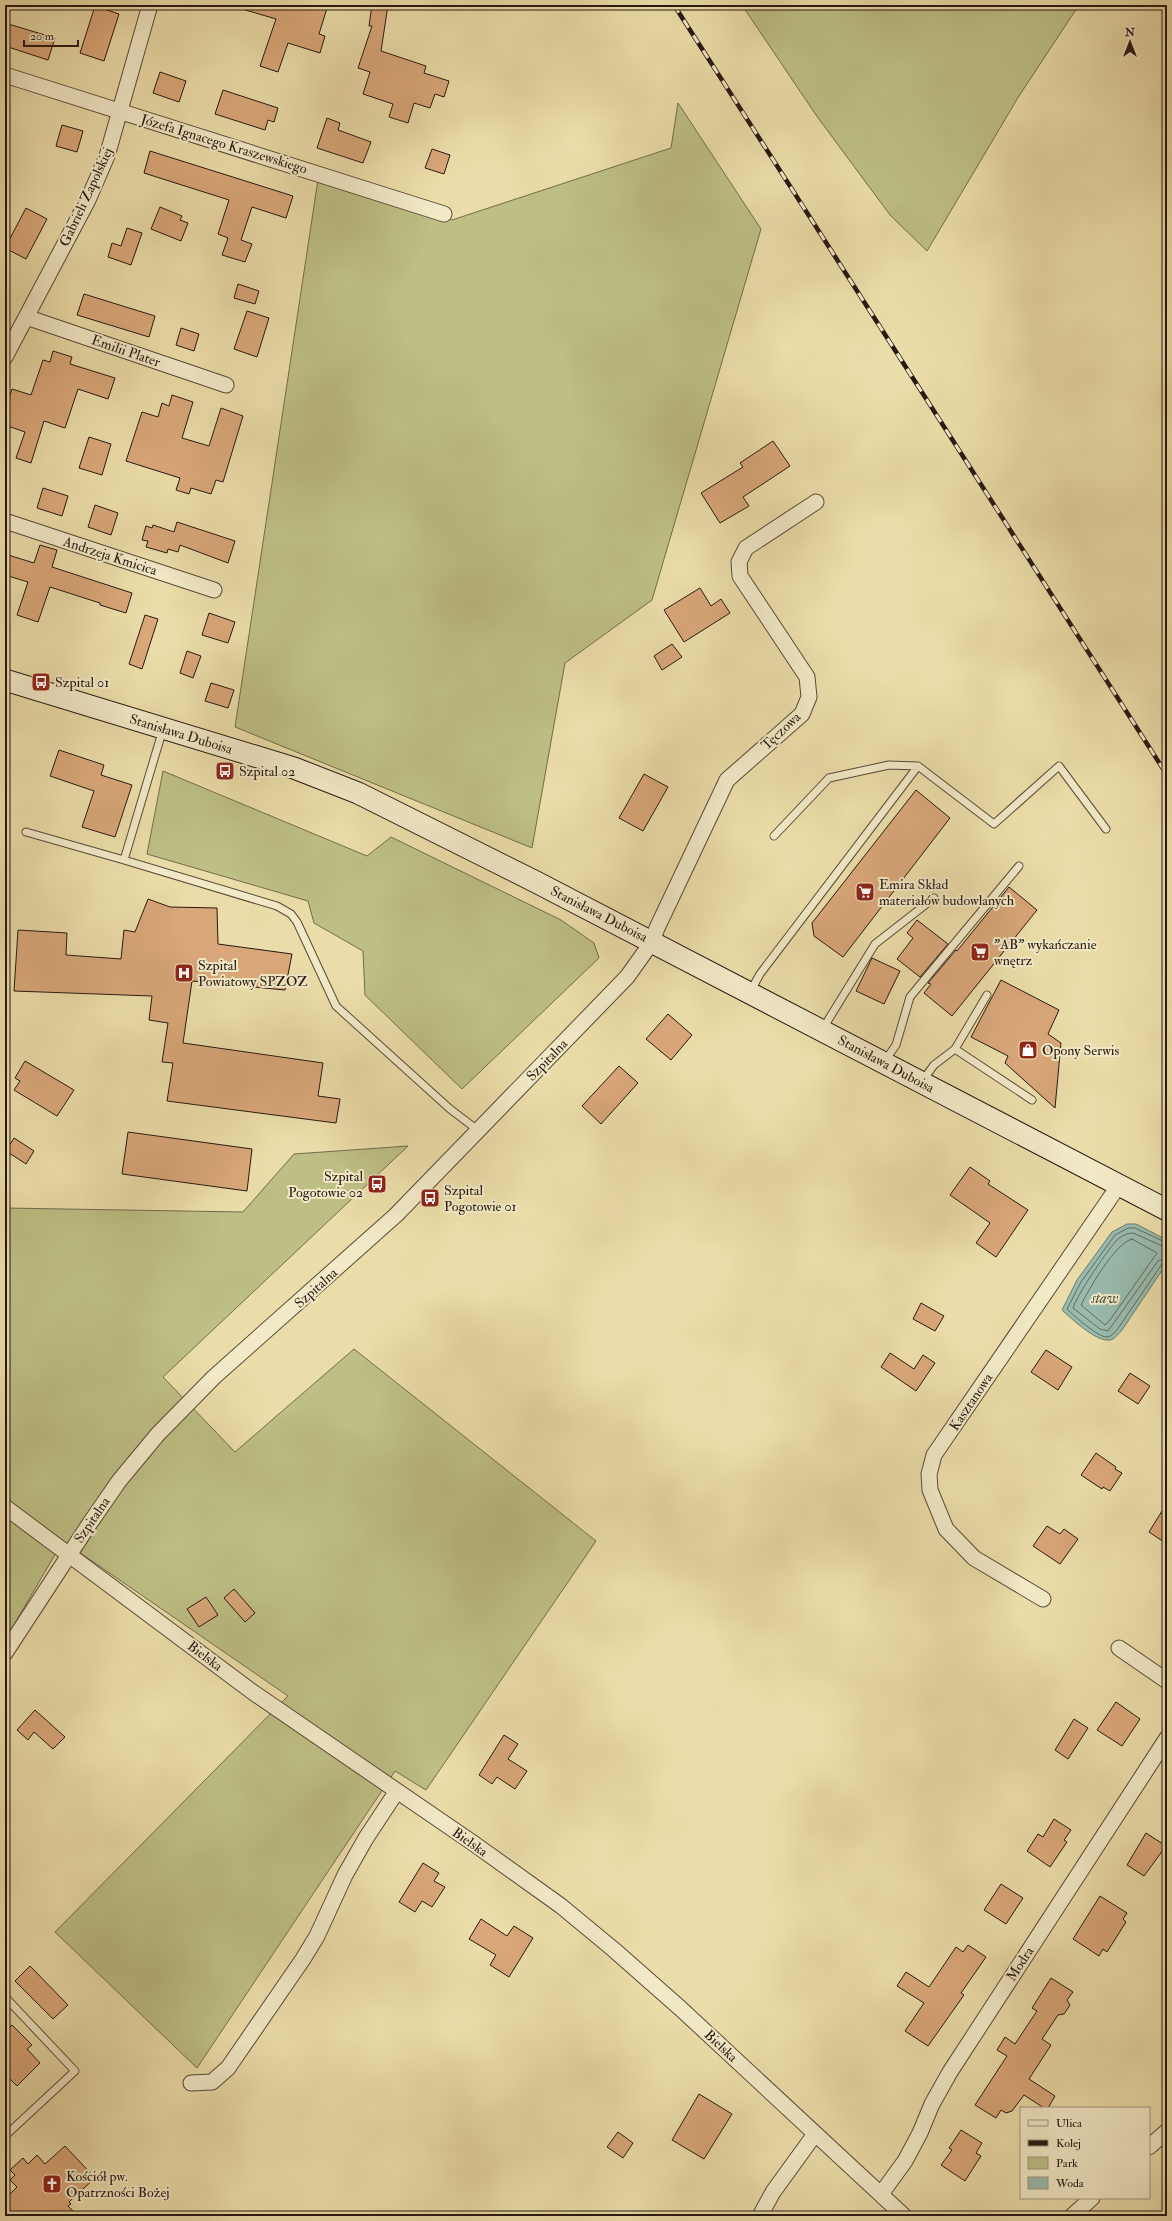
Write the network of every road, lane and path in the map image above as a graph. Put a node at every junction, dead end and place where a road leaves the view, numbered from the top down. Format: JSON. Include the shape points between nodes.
{"nodes":[{"id":1,"x":150,"y":5,"type":"edge"},
{"id":2,"x":5,"y":75,"type":"edge"},
{"id":3,"x":121,"y":112,"type":"junction"},
{"id":4,"x":444,"y":214,"type":"dead end"},
{"id":5,"x":26,"y":317,"type":"junction"},
{"id":6,"x":5,"y":357,"type":"edge"},
{"id":7,"x":226,"y":385,"type":"dead end"},
{"id":8,"x":816,"y":502,"type":"dead end"},
{"id":9,"x":5,"y":521,"type":"edge"},
{"id":10,"x":214,"y":590,"type":"dead end"},
{"id":11,"x":5,"y":680,"type":"edge"},
{"id":12,"x":163,"y":729,"type":"junction"},
{"id":13,"x":918,"y":766,"type":"junction"},
{"id":14,"x":1106,"y":829,"type":"dead end"},
{"id":15,"x":26,"y":832,"type":"dead end"},
{"id":16,"x":774,"y":836,"type":"dead end"},
{"id":17,"x":124,"y":860,"type":"junction"},
{"id":18,"x":1018,"y":866,"type":"dead end"},
{"id":19,"x":934,"y":898,"type":"dead end"},
{"id":20,"x":652,"y":942,"type":"junction"},
{"id":21,"x":750,"y":992,"type":"junction"},
{"id":22,"x":987,"y":995,"type":"dead end"},
{"id":23,"x":822,"y":1030,"type":"junction"},
{"id":24,"x":955,"y":1049,"type":"junction"},
{"id":25,"x":883,"y":1062,"type":"junction"},
{"id":26,"x":922,"y":1082,"type":"junction"},
{"id":27,"x":1032,"y":1100,"type":"dead end"},
{"id":28,"x":479,"y":1131,"type":"junction"},
{"id":29,"x":1119,"y":1185,"type":"junction"},
{"id":30,"x":1167,"y":1210,"type":"edge"},
{"id":31,"x":5,"y":1507,"type":"edge"},
{"id":32,"x":70,"y":1554,"type":"junction"},
{"id":33,"x":1043,"y":1599,"type":"dead end"},
{"id":34,"x":1119,"y":1648,"type":"dead end"},
{"id":35,"x":5,"y":1653,"type":"edge"},
{"id":36,"x":1167,"y":1680,"type":"edge"},
{"id":37,"x":1167,"y":1738,"type":"edge"},
{"id":38,"x":397,"y":1791,"type":"junction"},
{"id":39,"x":6,"y":1998,"type":"edge"},
{"id":40,"x":192,"y":2083,"type":"dead end"},
{"id":41,"x":815,"y":2134,"type":"junction"},
{"id":42,"x":1166,"y":2134,"type":"edge"},
{"id":43,"x":5,"y":2136,"type":"edge"},
{"id":44,"x":1150,"y":2146,"type":"edge"},
{"id":45,"x":880,"y":2194,"type":"junction"},
{"id":46,"x":1091,"y":2199,"type":"edge"},
{"id":47,"x":760,"y":2216,"type":"edge"},
{"id":48,"x":904,"y":2216,"type":"edge"},
{"id":49,"x":1072,"y":2216,"type":"edge"}],
"edges":[{"from":1,"to":3,"type":"street","name":"Gabrieli Zapolskiej"},
{"from":2,"to":3,"type":"street","name":"Józefa Ignacego Kraszewskiego"},
{"from":3,"to":4,"type":"street","name":"Józefa Ignacego Kraszewskiego"},
{"from":3,"to":5,"type":"street","name":"Gabrieli Zapolskiej","via":[[107,156],[88,200]]},
{"from":5,"to":6,"type":"street","name":"Gabrieli Zapolskiej"},
{"from":5,"to":7,"type":"street","name":"Emilii Plater"},
{"from":8,"to":20,"type":"street","name":"Tęczowa","via":[[746,548],[739,562],[740,576],[807,677],[810,697],[802,714],[727,780]]},
{"from":9,"to":10,"type":"street","name":"Andrzeja Kmicica"},
{"from":11,"to":12,"type":"street","name":"Stanisława Duboisa"},
{"from":12,"to":17,"type":"lane"},
{"from":12,"to":20,"type":"street","name":"Stanisława Duboisa","via":[[294,768],[358,793]]},
{"from":13,"to":14,"type":"lane","via":[[994,824],[1059,766]]},
{"from":13,"to":16,"type":"lane","via":[[889,765],[829,778]]},
{"from":13,"to":21,"type":"lane","via":[[760,974]]},
{"from":15,"to":17,"type":"lane"},
{"from":17,"to":28,"type":"lane","via":[[277,906],[291,914],[306,937],[336,1006],[450,1109]]},
{"from":18,"to":25,"type":"lane","via":[[910,997],[896,1045]]},
{"from":19,"to":23,"type":"lane","via":[[875,944]]},
{"from":20,"to":21,"type":"street","name":"Stanisława Duboisa"},
{"from":20,"to":28,"type":"street","name":"Szpitalna","via":[[627,977]]},
{"from":21,"to":23,"type":"street","name":"Stanisława Duboisa"},
{"from":22,"to":24,"type":"lane"},
{"from":23,"to":25,"type":"street","name":"Stanisława Duboisa"},
{"from":24,"to":26,"type":"lane","via":[[934,1065]]},
{"from":24,"to":27,"type":"lane"},
{"from":25,"to":26,"type":"street","name":"Stanisława Duboisa"},
{"from":26,"to":29,"type":"street","name":"Stanisława Duboisa"},
{"from":28,"to":32,"type":"street","name":"Szpitalna","via":[[396,1215],[185,1404],[119,1481]]},
{"from":29,"to":30,"type":"street","name":"Stanisława Duboisa"},
{"from":29,"to":33,"type":"street","name":"Kasztanowa","via":[[934,1455],[929,1474],[930,1490],[946,1529],[974,1558]]},
{"from":31,"to":32,"type":"street","name":"Bielska"},
{"from":32,"to":35,"type":"street","name":"Szpitalna"},
{"from":32,"to":38,"type":"street","name":"Bielska","via":[[254,1693]]},
{"from":34,"to":36,"type":"street"},
{"from":37,"to":45,"type":"street","name":"Modra","via":[[950,2072],[906,2161]]},
{"from":38,"to":40,"type":"street","via":[[345,1875],[317,1936],[303,1959],[228,2068],[212,2082]]},
{"from":38,"to":41,"type":"street","name":"Bielska","via":[[555,1902],[613,1949]]},
{"from":39,"to":43,"type":"lane","via":[[75,2071]]},
{"from":41,"to":45,"type":"street","name":"Bielska"},
{"from":41,"to":47,"type":"street","via":[[773,2192]]},
{"from":42,"to":44,"type":"street"},
{"from":45,"to":48,"type":"street","name":"Bielska"},
{"from":46,"to":49,"type":"street"}]}
